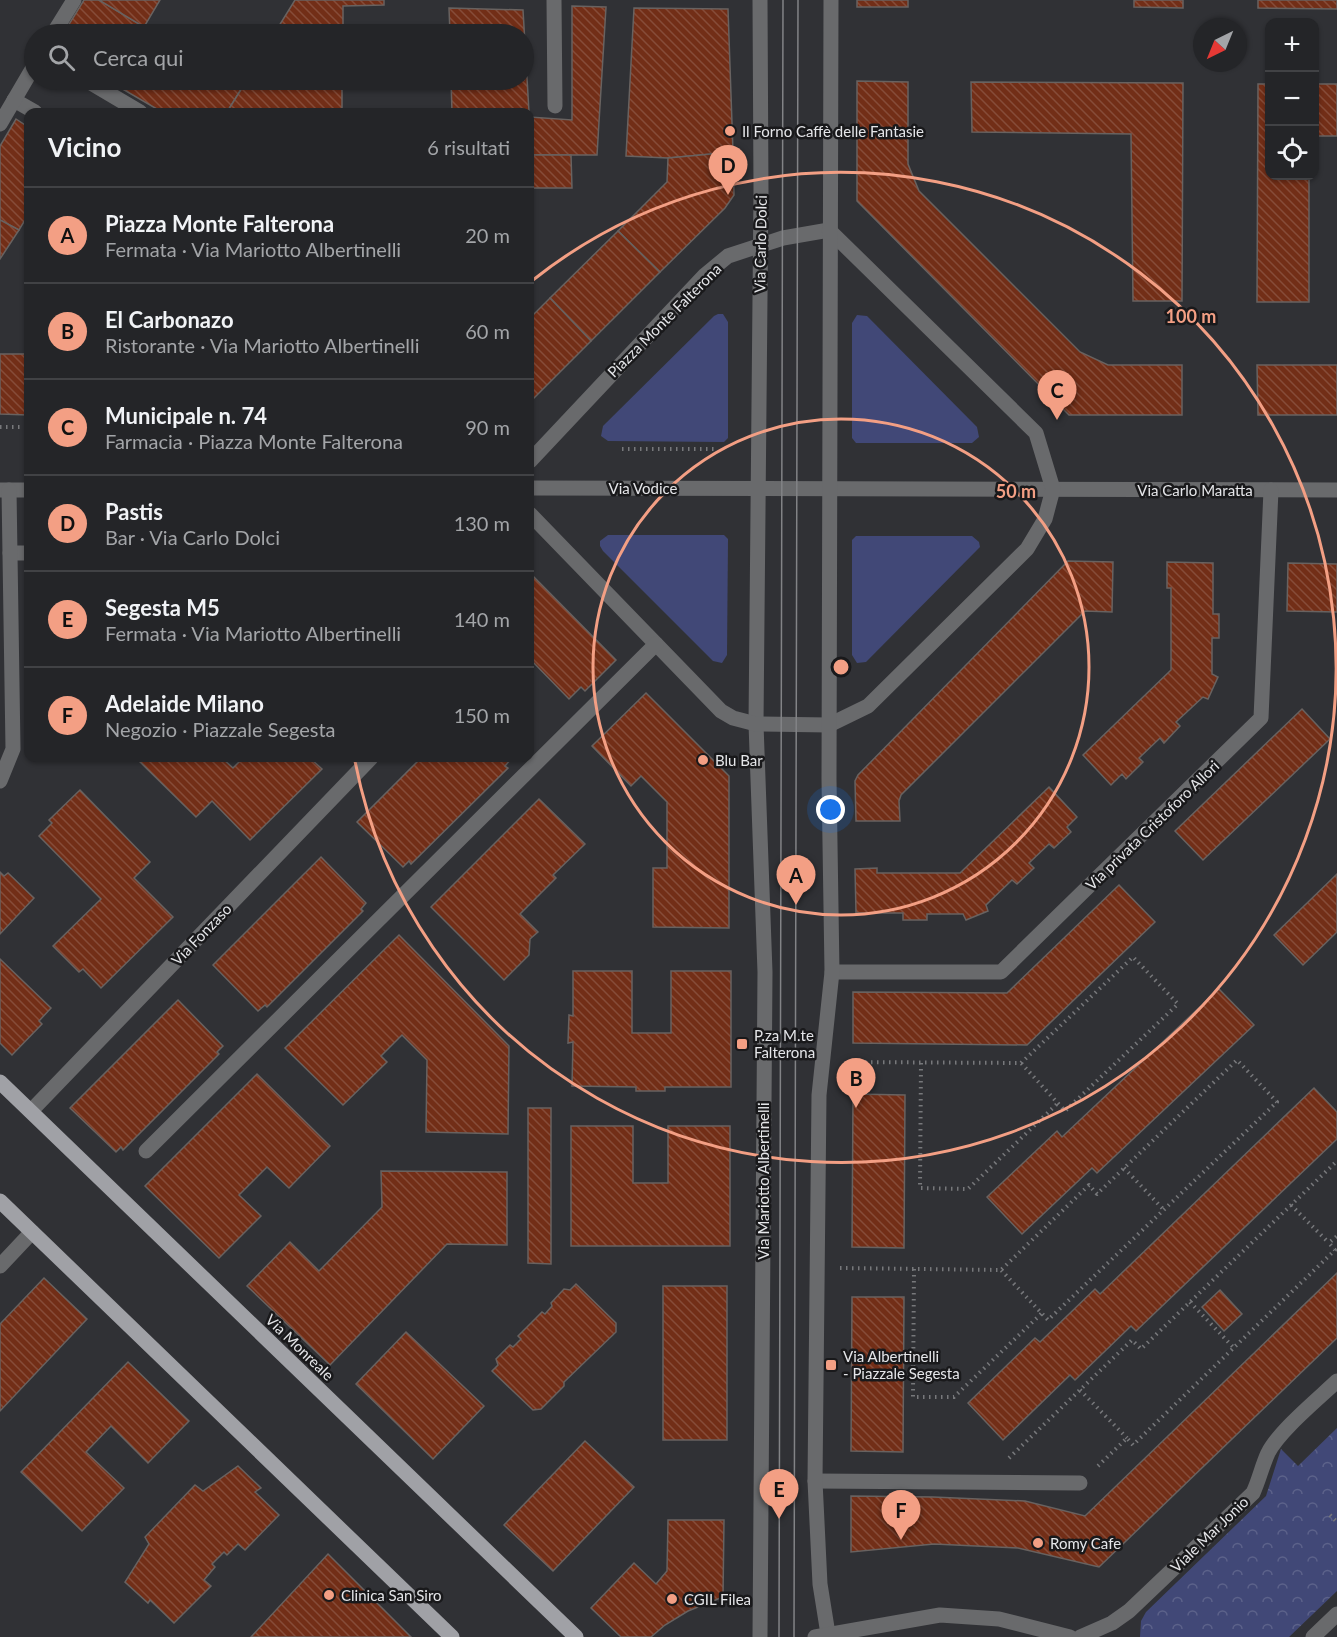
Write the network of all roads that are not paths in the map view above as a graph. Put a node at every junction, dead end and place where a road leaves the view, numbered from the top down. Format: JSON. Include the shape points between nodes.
{"nodes":[{"id":1,"x":74,"y":0,"type":"edge"},
{"id":2,"x":554,"y":0,"type":"edge"},
{"id":3,"x":760,"y":0,"type":"edge"},
{"id":4,"x":831,"y":0,"type":"edge"},
{"id":5,"x":59,"y":24,"type":"edge"},
{"id":6,"x":24,"y":83,"type":"edge"},
{"id":7,"x":103,"y":90,"type":"edge"},
{"id":8,"x":14,"y":100,"type":"junction"},
{"id":9,"x":555,"y":106,"type":"dead end"},
{"id":10,"x":28,"y":108,"type":"edge"},
{"id":11,"x":133,"y":108,"type":"edge"},
{"id":12,"x":0,"y":124,"type":"edge"},
{"id":13,"x":829,"y":230,"type":"junction"},
{"id":14,"x":760,"y":245,"type":"junction"},
{"id":15,"x":534,"y":456,"type":"edge"},
{"id":16,"x":534,"y":488,"type":"edge"},
{"id":17,"x":757,"y":489,"type":"junction"},
{"id":18,"x":830,"y":489,"type":"junction"},
{"id":19,"x":1053,"y":489,"type":"junction"},
{"id":20,"x":4,"y":490,"type":"edge"},
{"id":21,"x":24,"y":490,"type":"edge"},
{"id":22,"x":1271,"y":490,"type":"junction"},
{"id":23,"x":1337,"y":490,"type":"edge"},
{"id":24,"x":534,"y":518,"type":"edge"},
{"id":25,"x":10,"y":553,"type":"junction"},
{"id":26,"x":24,"y":553,"type":"edge"},
{"id":27,"x":656,"y":644,"type":"junction"},
{"id":28,"x":756,"y":724,"type":"junction"},
{"id":29,"x":829,"y":725,"type":"junction"},
{"id":30,"x":367,"y":762,"type":"edge"},
{"id":31,"x":0,"y":781,"type":"edge"},
{"id":32,"x":832,"y":972,"type":"junction"},
{"id":33,"x":0,"y":1082,"type":"edge"},
{"id":34,"x":31,"y":1112,"type":"junction"},
{"id":35,"x":146,"y":1151,"type":"dead end"},
{"id":36,"x":0,"y":1201,"type":"edge"},
{"id":37,"x":32,"y":1232,"type":"junction"},
{"id":38,"x":0,"y":1266,"type":"edge"},
{"id":39,"x":1337,"y":1381,"type":"edge"},
{"id":40,"x":816,"y":1481,"type":"junction"},
{"id":41,"x":1080,"y":1483,"type":"road end"},
{"id":42,"x":1337,"y":1614,"type":"edge"},
{"id":43,"x":822,"y":1636,"type":"edge"},
{"id":44,"x":452,"y":1637,"type":"edge"},
{"id":45,"x":576,"y":1637,"type":"edge"},
{"id":46,"x":760,"y":1637,"type":"edge"},
{"id":47,"x":1070,"y":1637,"type":"edge"},
{"id":48,"x":1080,"y":1637,"type":"edge"},
{"id":49,"x":1313,"y":1637,"type":"edge"}],
"edges":[{"from":1,"to":5,"type":"street"},
{"from":2,"to":9,"type":"street"},
{"from":3,"to":14,"type":"street","name":"Via Carlo Dolci"},
{"from":4,"to":13,"type":"street"},
{"from":6,"to":8,"type":"street"},
{"from":7,"to":11,"type":"street"},
{"from":8,"to":10,"type":"street"},
{"from":8,"to":12,"type":"street"},
{"from":13,"to":14,"type":"street","name":"Piazza Monte Falterona"},
{"from":13,"to":18,"type":"street"},
{"from":13,"to":19,"type":"street","via":[[1036,433]]},
{"from":14,"to":15,"type":"street","name":"Piazza Monte Falterona","via":[[728,256],[705,275]]},
{"from":14,"to":17,"type":"street","name":"Via Carlo Dolci"},
{"from":16,"to":17,"type":"street","name":"Via Vodice"},
{"from":17,"to":18,"type":"street"},
{"from":17,"to":28,"type":"street"},
{"from":18,"to":19,"type":"street"},
{"from":18,"to":29,"type":"street"},
{"from":19,"to":22,"type":"street","name":"Via Carlo Maratta"},
{"from":19,"to":29,"type":"street","via":[[1045,519],[1027,549],[868,706]]},
{"from":20,"to":21,"type":"street"},
{"from":20,"to":25,"type":"street"},
{"from":22,"to":23,"type":"street","name":"Via Carlo Maratta"},
{"from":22,"to":32,"type":"street","name":"Via privata Cristoforo Allori","via":[[1261,718],[1001,972]]},
{"from":24,"to":27,"type":"street"},
{"from":25,"to":26,"type":"street"},
{"from":25,"to":31,"type":"street","via":[[13,749]]},
{"from":27,"to":28,"type":"street","via":[[721,711]]},
{"from":27,"to":35,"type":"street"},
{"from":28,"to":29,"type":"street"},
{"from":28,"to":46,"type":"street","name":"Via Mariotto Albertinelli","via":[[765,972]]},
{"from":29,"to":32,"type":"street"},
{"from":30,"to":34,"type":"street","name":"Via Fonzaso"},
{"from":32,"to":40,"type":"street","via":[[819,1095]]},
{"from":33,"to":34,"type":"main road","name":"Via Monreale"},
{"from":34,"to":45,"type":"main road","name":"Via Monreale"},
{"from":36,"to":37,"type":"main road"},
{"from":37,"to":38,"type":"street"},
{"from":37,"to":44,"type":"main road"},
{"from":39,"to":48,"type":"street","name":"Viale Mar Jonio","via":[[1269,1452],[1253,1493],[1129,1611]]},
{"from":40,"to":41,"type":"street"},
{"from":40,"to":43,"type":"street"},
{"from":42,"to":49,"type":"street"},
{"from":43,"to":47,"type":"street","via":[[940,1615],[999,1619]]}]}
